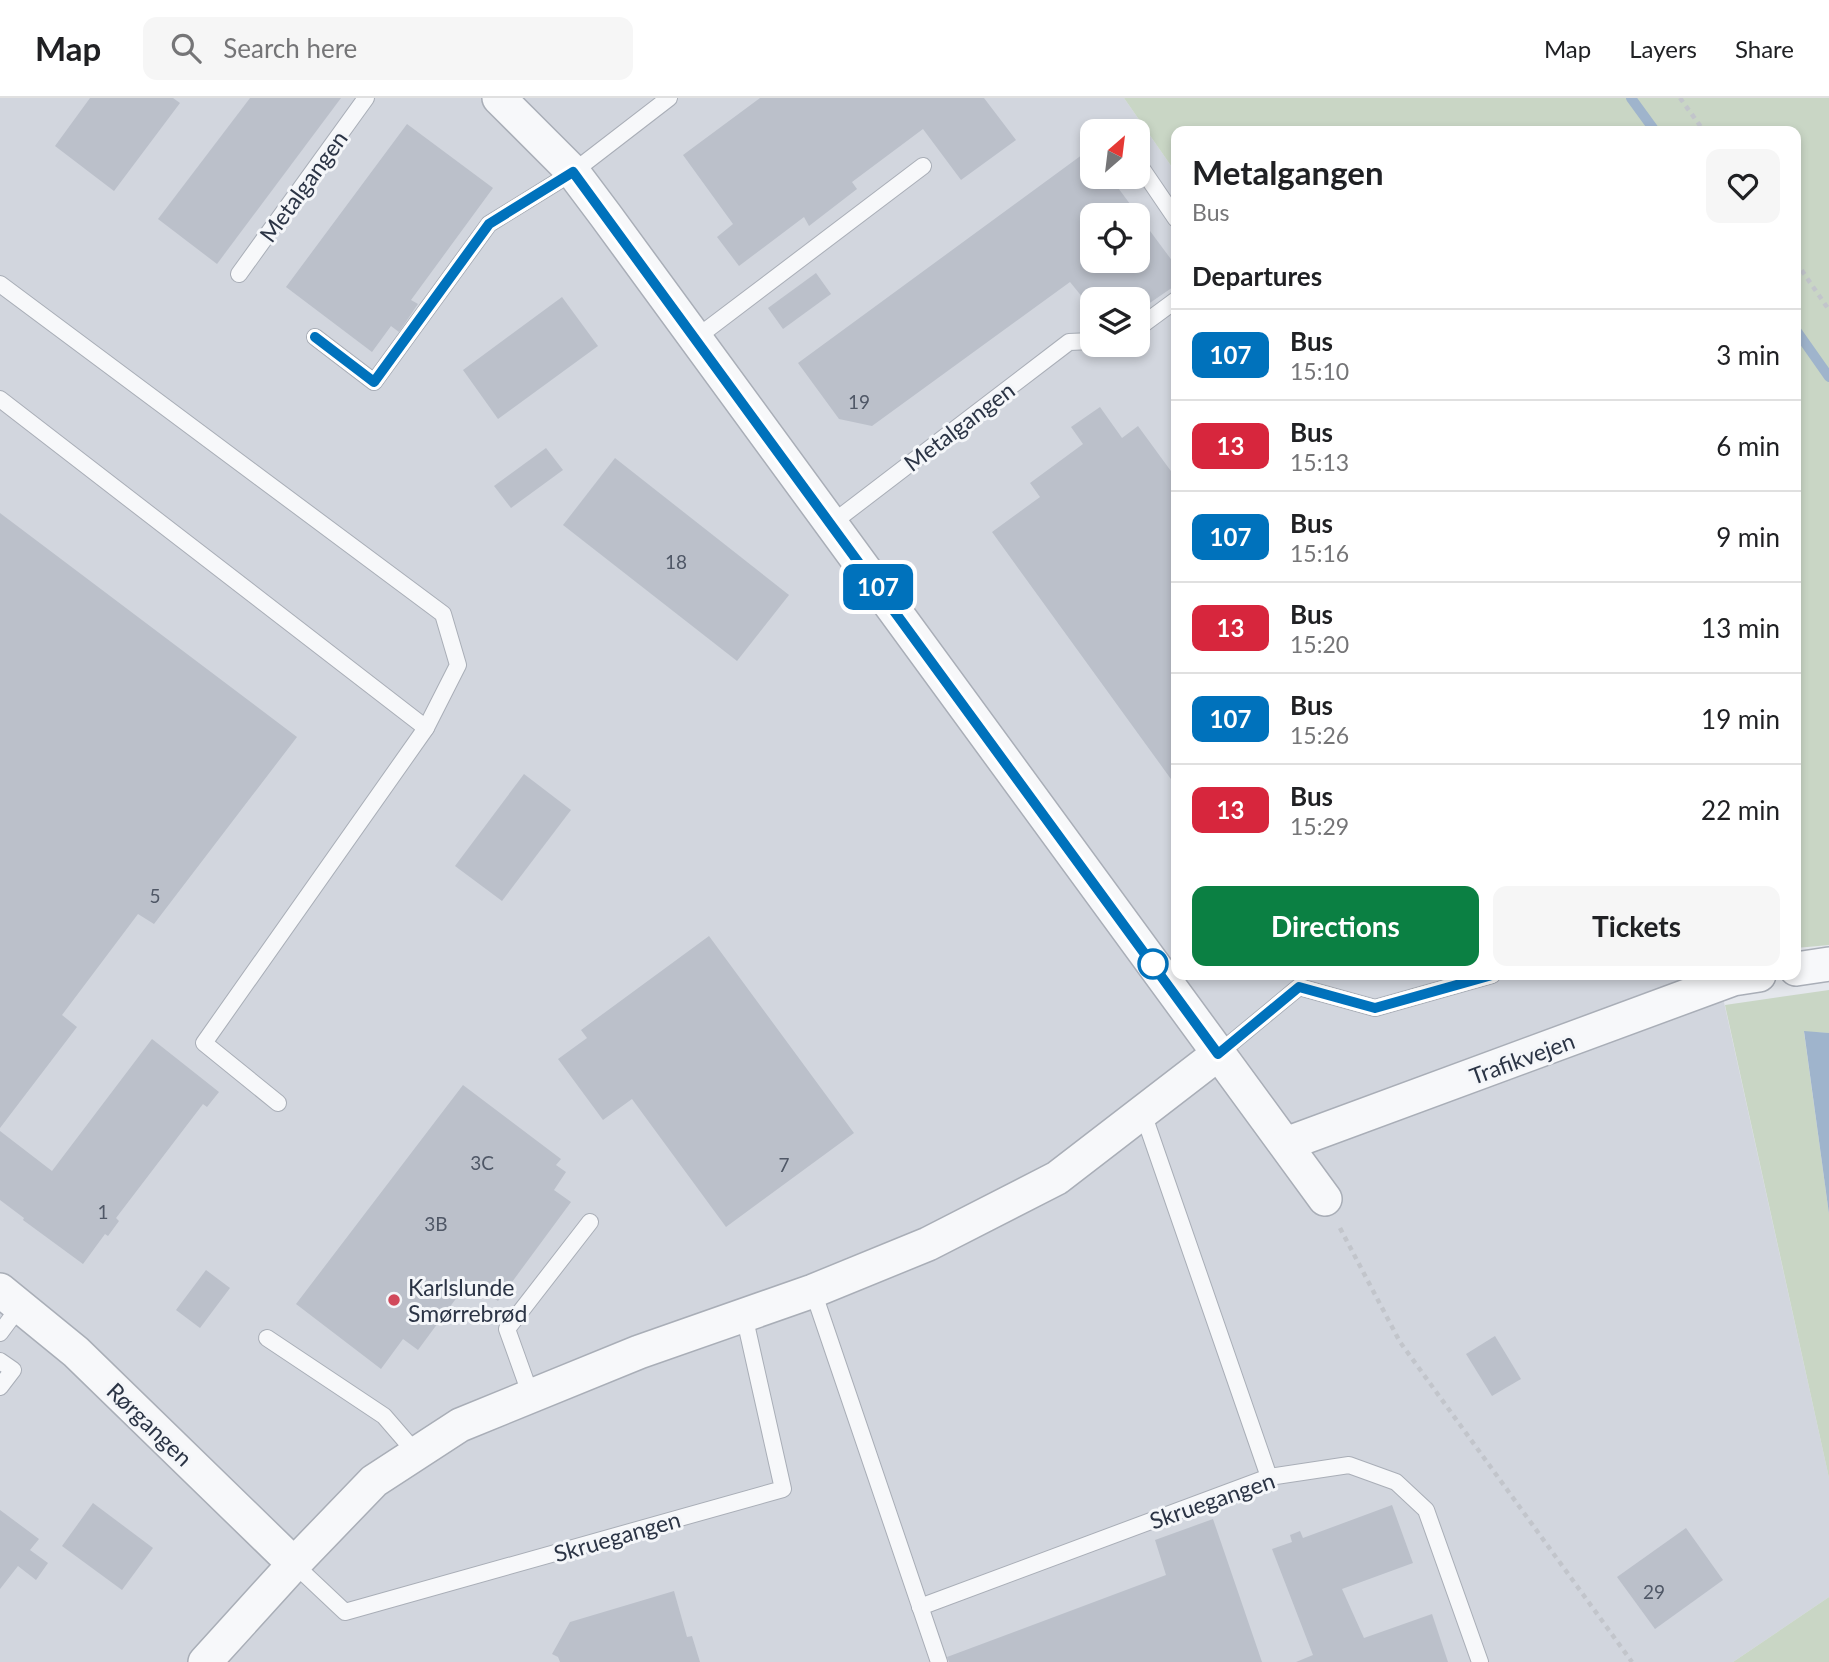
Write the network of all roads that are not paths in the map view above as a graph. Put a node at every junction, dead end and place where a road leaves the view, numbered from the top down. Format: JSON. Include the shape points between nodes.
{"nodes":[{"id":1,"x":366,"y":98,"type":"edge"},
{"id":2,"x":499,"y":98,"type":"edge"},
{"id":3,"x":668,"y":98,"type":"edge"},
{"id":4,"x":923,"y":166,"type":"dead end"},
{"id":5,"x":573,"y":172,"type":"junction"},
{"id":6,"x":1150,"y":181,"type":"edge"},
{"id":7,"x":1171,"y":212,"type":"edge"},
{"id":8,"x":239,"y":274,"type":"dead end"},
{"id":9,"x":0,"y":284,"type":"edge"},
{"id":10,"x":1171,"y":304,"type":"edge"},
{"id":11,"x":1150,"y":319,"type":"edge"},
{"id":12,"x":315,"y":337,"type":"dead end"},
{"id":13,"x":696,"y":338,"type":"junction"},
{"id":14,"x":1080,"y":342,"type":"edge"},
{"id":15,"x":0,"y":399,"type":"edge"},
{"id":16,"x":831,"y":524,"type":"junction"},
{"id":17,"x":426,"y":728,"type":"junction"},
{"id":18,"x":1829,"y":964,"type":"edge"},
{"id":19,"x":1801,"y":968,"type":"edge"},
{"id":20,"x":1474,"y":980,"type":"edge"},
{"id":21,"x":1730,"y":980,"type":"edge"},
{"id":22,"x":1218,"y":1054,"type":"junction"},
{"id":23,"x":278,"y":1103,"type":"dead end"},
{"id":24,"x":1143,"y":1113,"type":"junction"},
{"id":25,"x":1286,"y":1144,"type":"junction"},
{"id":26,"x":1325,"y":1199,"type":"road end"},
{"id":27,"x":590,"y":1222,"type":"dead end"},
{"id":28,"x":813,"y":1291,"type":"junction"},
{"id":29,"x":10,"y":1298,"type":"edge"},
{"id":30,"x":744,"y":1315,"type":"junction"},
{"id":31,"x":0,"y":1333,"type":"edge"},
{"id":32,"x":267,"y":1338,"type":"dead end"},
{"id":33,"x":0,"y":1361,"type":"edge"},
{"id":34,"x":0,"y":1387,"type":"edge"},
{"id":35,"x":531,"y":1396,"type":"junction"},
{"id":36,"x":416,"y":1453,"type":"junction"},
{"id":37,"x":1269,"y":1477,"type":"junction"},
{"id":38,"x":294,"y":1564,"type":"junction"},
{"id":39,"x":920,"y":1607,"type":"junction"},
{"id":40,"x":205,"y":1662,"type":"edge"},
{"id":41,"x":939,"y":1662,"type":"edge"},
{"id":42,"x":1480,"y":1662,"type":"edge"}],
"edges":[{"from":1,"to":8,"type":"lane","name":"Metalgangen"},
{"from":2,"to":5,"type":"street"},
{"from":3,"to":5,"type":"lane"},
{"from":4,"to":13,"type":"lane"},
{"from":5,"to":12,"type":"lane","via":[[489,224],[374,382]]},
{"from":5,"to":13,"type":"street"},
{"from":6,"to":7,"type":"lane"},
{"from":9,"to":17,"type":"lane","via":[[443,614],[458,665]]},
{"from":10,"to":11,"type":"lane"},
{"from":13,"to":16,"type":"street"},
{"from":14,"to":16,"type":"lane","name":"Metalgangen","via":[[1069,342]]},
{"from":15,"to":17,"type":"lane"},
{"from":16,"to":22,"type":"street"},
{"from":17,"to":23,"type":"lane","via":[[204,1043]]},
{"from":18,"to":19,"type":"street"},
{"from":20,"to":22,"type":"lane","via":[[1375,1008],[1299,987]]},
{"from":21,"to":25,"type":"street","name":"Trafikvejen"},
{"from":22,"to":24,"type":"street"},
{"from":22,"to":25,"type":"street"},
{"from":24,"to":28,"type":"street","via":[[1057,1178],[928,1244]]},
{"from":24,"to":37,"type":"lane"},
{"from":25,"to":26,"type":"street"},
{"from":27,"to":35,"type":"lane","via":[[507,1329]]},
{"from":28,"to":30,"type":"street"},
{"from":28,"to":39,"type":"lane"},
{"from":29,"to":31,"type":"lane"},
{"from":29,"to":38,"type":"street","name":"Rørgangen","via":[[76,1352]]},
{"from":30,"to":35,"type":"street"},
{"from":30,"to":38,"type":"lane","name":"Skruegangen","via":[[783,1489],[345,1612]]},
{"from":32,"to":36,"type":"lane","via":[[384,1416]]},
{"from":33,"to":34,"type":"lane","via":[[13,1370]]},
{"from":35,"to":36,"type":"street","via":[[460,1425]]},
{"from":36,"to":38,"type":"street","via":[[374,1481]]},
{"from":37,"to":39,"type":"lane","name":"Skruegangen"},
{"from":37,"to":42,"type":"lane","name":"Skruegangen","via":[[1349,1465],[1396,1482],[1426,1510]]},
{"from":38,"to":40,"type":"street"},
{"from":39,"to":41,"type":"lane"}]}
